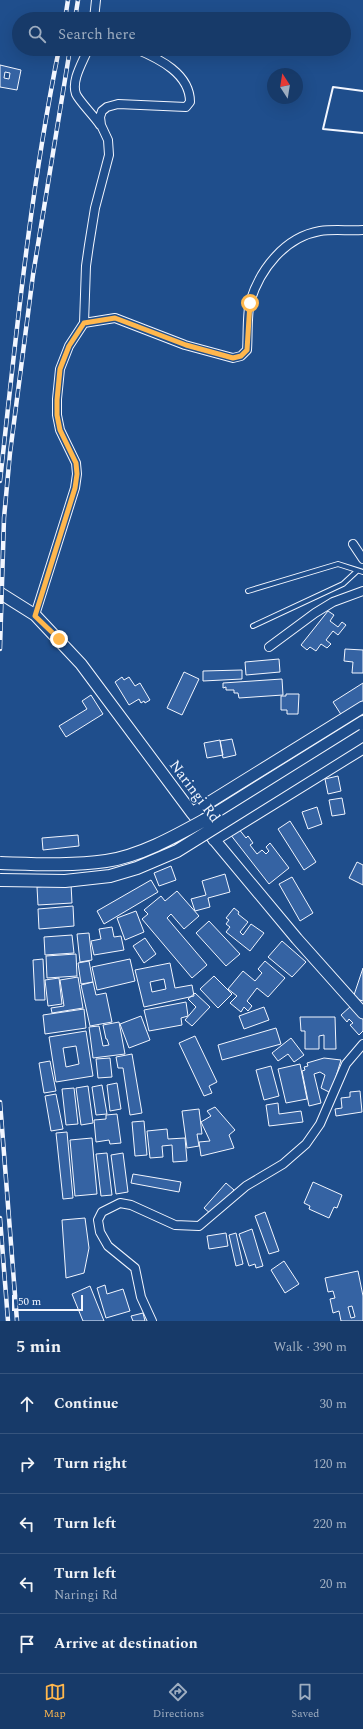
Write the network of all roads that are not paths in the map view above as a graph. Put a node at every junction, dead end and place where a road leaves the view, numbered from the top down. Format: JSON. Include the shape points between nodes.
{"nodes":[{"id":1,"x":96,"y":0,"type":"edge"},
{"id":2,"x":95,"y":12,"type":"edge"},
{"id":3,"x":85,"y":56,"type":"edge"},
{"id":4,"x":153,"y":56,"type":"edge"},
{"id":5,"x":101,"y":125,"type":"junction"},
{"id":6,"x":363,"y":230,"type":"edge"},
{"id":7,"x":84,"y":323,"type":"junction"},
{"id":8,"x":353,"y":544,"type":"dead end"},
{"id":9,"x":363,"y":559,"type":"edge"},
{"id":10,"x":357,"y":571,"type":"junction"},
{"id":11,"x":363,"y":572,"type":"edge"},
{"id":12,"x":248,"y":591,"type":"dead end"},
{"id":13,"x":363,"y":591,"type":"edge"},
{"id":14,"x":0,"y":593,"type":"edge"},
{"id":15,"x":35,"y":616,"type":"junction"},
{"id":16,"x":253,"y":626,"type":"dead end"},
{"id":17,"x":269,"y":647,"type":"dead end"},
{"id":18,"x":363,"y":708,"type":"edge"},
{"id":19,"x":363,"y":722,"type":"edge"},
{"id":20,"x":363,"y":735,"type":"edge"},
{"id":21,"x":363,"y":748,"type":"edge"},
{"id":22,"x":192,"y":813,"type":"junction"},
{"id":23,"x":214,"y":840,"type":"junction"},
{"id":24,"x":0,"y":863,"type":"edge"},
{"id":25,"x":0,"y":880,"type":"edge"},
{"id":26,"x":363,"y":1013,"type":"edge"},
{"id":27,"x":363,"y":1044,"type":"edge"},
{"id":28,"x":152,"y":1321,"type":"edge"}],
"edges":[{"from":1,"to":2,"type":"street"},
{"from":3,"to":5,"type":"street","via":[[75,80],[76,95]]},
{"from":4,"to":5,"type":"street","via":[[182,78],[190,95],[189,105],[107,106],[102,111]]},
{"from":5,"to":7,"type":"street","via":[[108,140],[109,155],[90,238],[86,266]]},
{"from":6,"to":7,"type":"street","via":[[321,231],[301,237],[278,253],[262,274],[250,303],[247,350],[241,356],[233,358],[186,345],[115,318]]},
{"from":7,"to":15,"type":"street","via":[[69,346],[60,369],[57,400],[60,430],[76,463],[75,488]]},
{"from":8,"to":9,"type":"street"},
{"from":10,"to":11,"type":"lane"},
{"from":10,"to":12,"type":"lane","via":[[338,564]]},
{"from":10,"to":16,"type":"lane","via":[[343,584]]},
{"from":13,"to":17,"type":"street","via":[[332,602]]},
{"from":14,"to":15,"type":"street","name":"Naringi Rd"},
{"from":15,"to":22,"type":"street","name":"Naringi Rd","via":[[81,664]]},
{"from":18,"to":22,"type":"street"},
{"from":19,"to":24,"type":"main road","bridge":true,"via":[[212,816],[172,838],[141,851],[107,861],[68,864]]},
{"from":20,"to":25,"type":"main road","bridge":true,"via":[[220,826],[177,851],[137,868],[110,876],[65,881]]},
{"from":21,"to":23,"type":"street"},
{"from":22,"to":23,"type":"street","name":"Naringi Rd"},
{"from":23,"to":26,"type":"street","name":"Naringi Rd"},
{"from":27,"to":28,"type":"street","via":[[346,1064],[320,1124],[306,1144],[283,1164],[246,1186],[199,1226],[175,1225],[131,1205],[120,1203],[102,1212],[98,1220],[100,1232],[108,1246],[135,1268],[141,1297]]}]}
